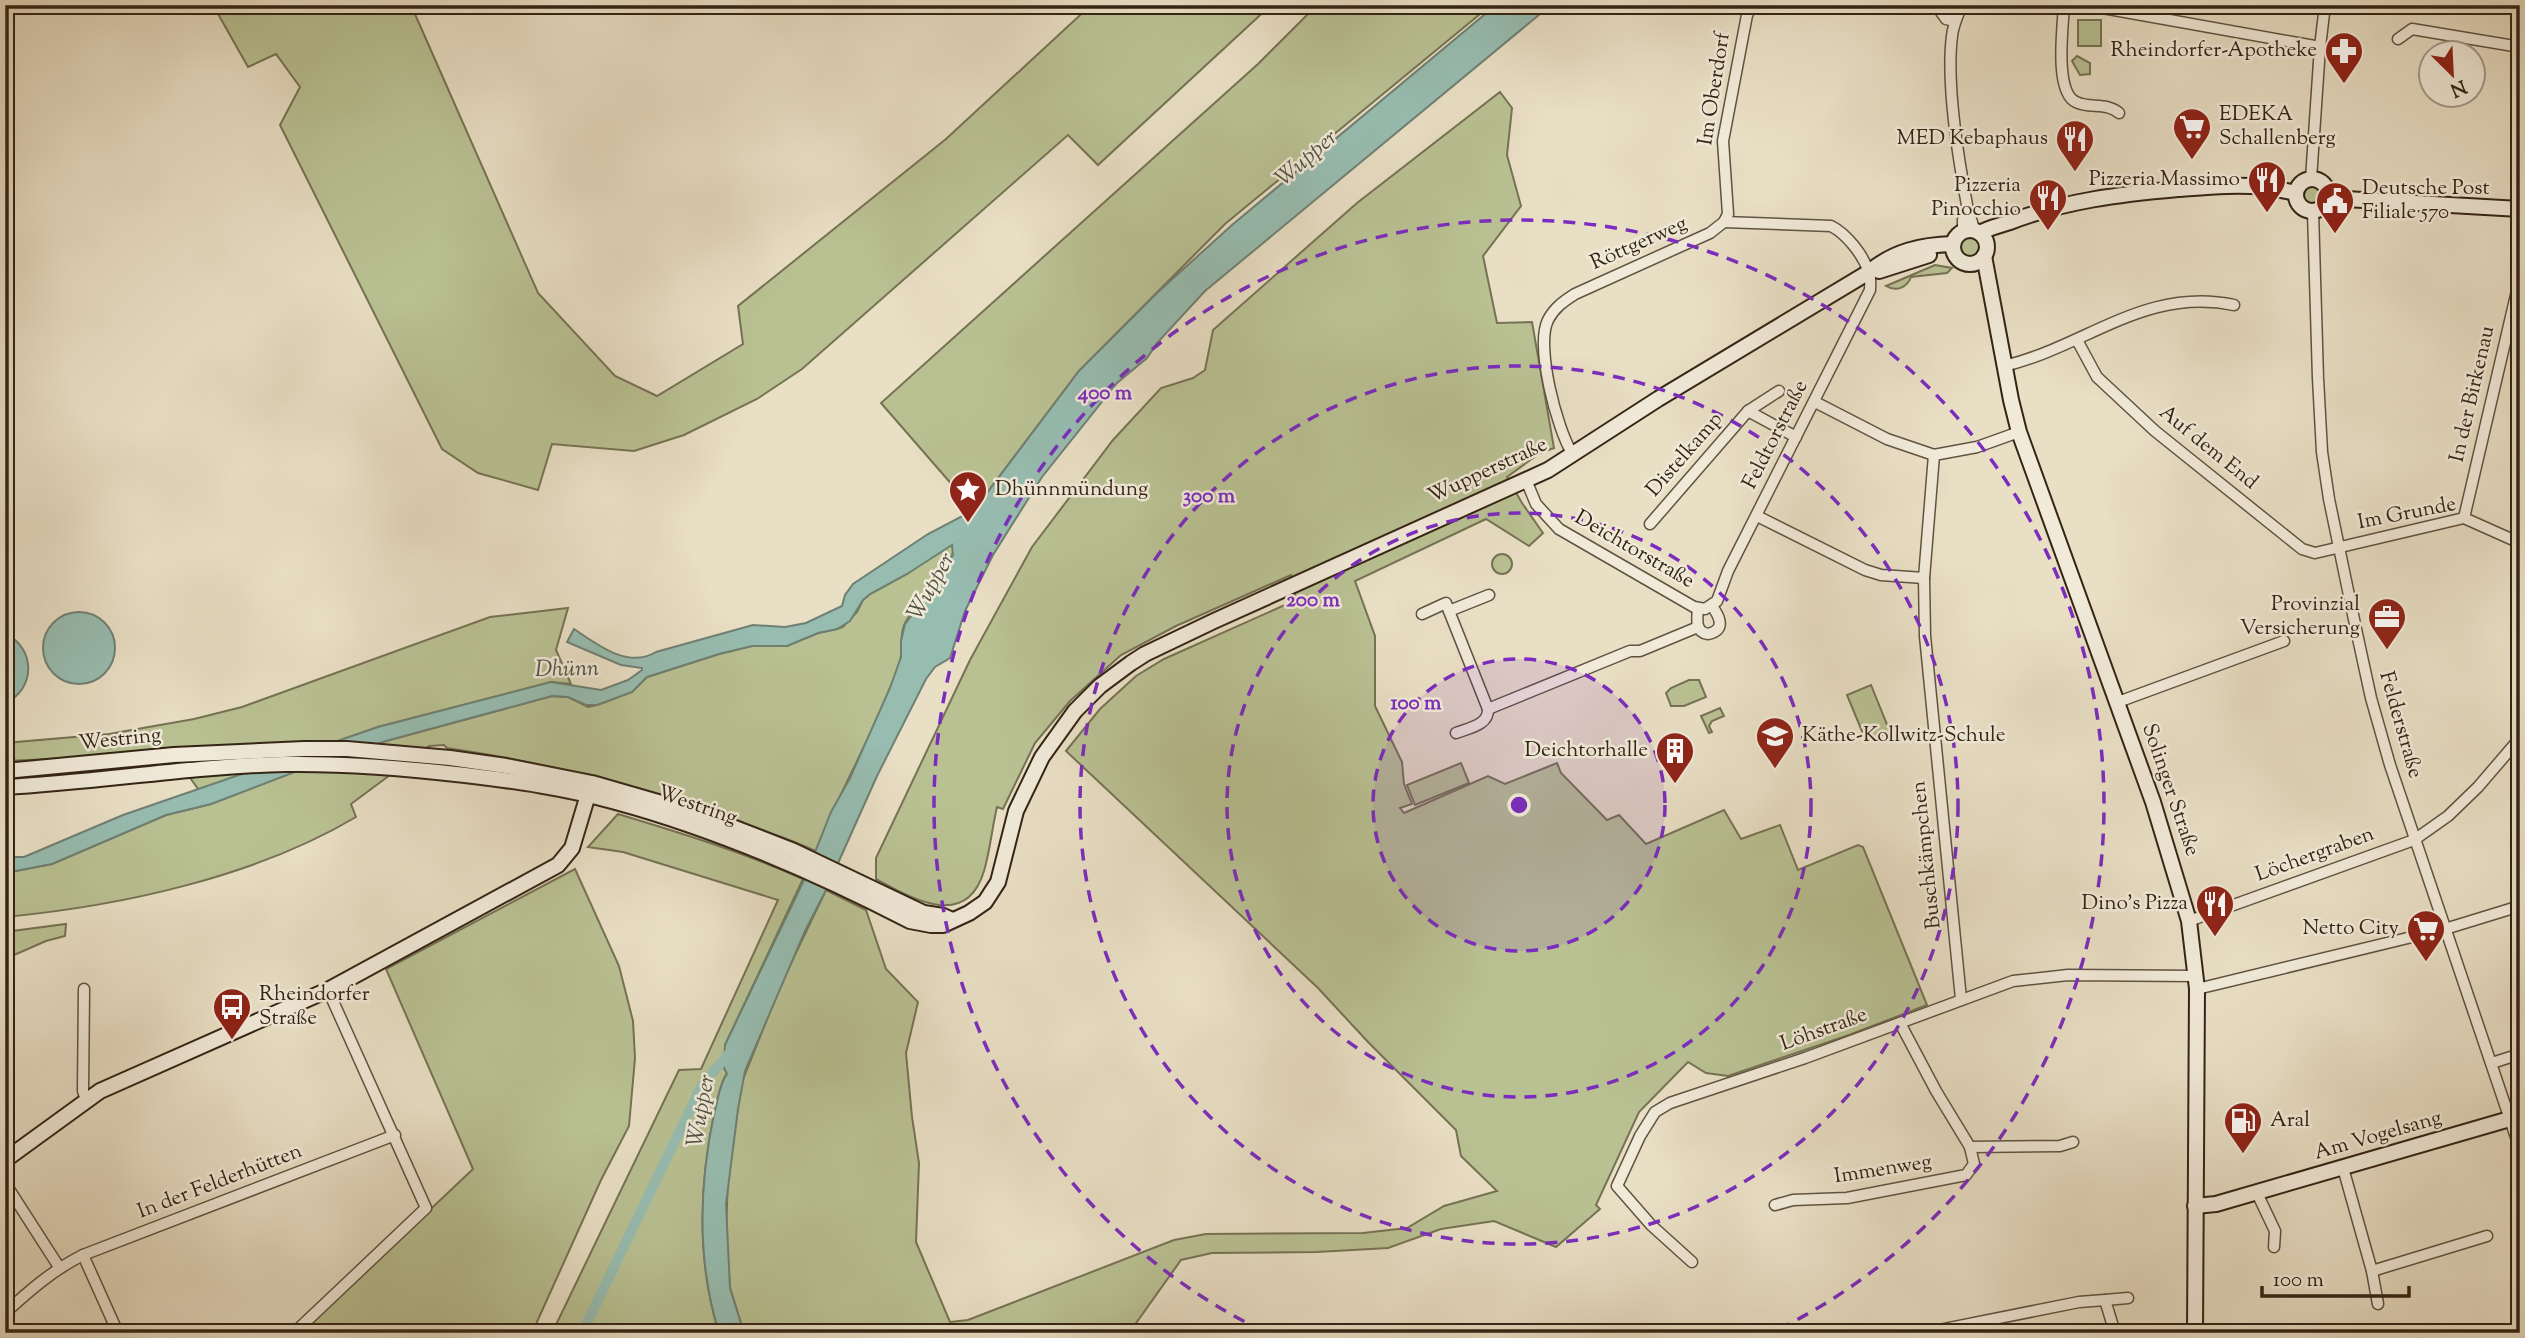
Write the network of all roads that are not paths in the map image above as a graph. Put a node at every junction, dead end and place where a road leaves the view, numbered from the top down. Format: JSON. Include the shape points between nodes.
{"nodes":[{"id":1,"x":1753,"y":5,"type":"edge"},
{"id":2,"x":1936,"y":5,"type":"edge"},
{"id":3,"x":1962,"y":5,"type":"edge"},
{"id":4,"x":2064,"y":5,"type":"edge"},
{"id":5,"x":2086,"y":5,"type":"edge"},
{"id":6,"x":2325,"y":5,"type":"edge"},
{"id":7,"x":1955,"y":21,"type":"junction"},
{"id":8,"x":2398,"y":39,"type":"dead end"},
{"id":9,"x":2320,"y":47,"type":"junction"},
{"id":10,"x":2520,"y":47,"type":"edge"},
{"id":11,"x":2119,"y":113,"type":"dead end"},
{"id":12,"x":2311,"y":179,"type":"junction"},
{"id":13,"x":2296,"y":193,"type":"junction"},
{"id":14,"x":2328,"y":198,"type":"junction"},
{"id":15,"x":2520,"y":209,"type":"edge"},
{"id":16,"x":2313,"y":212,"type":"junction"},
{"id":17,"x":1724,"y":222,"type":"junction"},
{"id":18,"x":1976,"y":243,"type":"junction"},
{"id":19,"x":1954,"y":249,"type":"junction"},
{"id":20,"x":1869,"y":272,"type":"junction"},
{"id":21,"x":2520,"y":278,"type":"edge"},
{"id":22,"x":2234,"y":305,"type":"dead end"},
{"id":23,"x":2077,"y":340,"type":"junction"},
{"id":24,"x":2004,"y":366,"type":"junction"},
{"id":25,"x":1779,"y":391,"type":"dead end"},
{"id":26,"x":1815,"y":402,"type":"junction"},
{"id":27,"x":1748,"y":411,"type":"junction"},
{"id":28,"x":2019,"y":432,"type":"junction"},
{"id":29,"x":1796,"y":437,"type":"junction"},
{"id":30,"x":1572,"y":453,"type":"junction"},
{"id":31,"x":1934,"y":455,"type":"junction"},
{"id":32,"x":1525,"y":480,"type":"junction"},
{"id":33,"x":1757,"y":516,"type":"junction"},
{"id":34,"x":2464,"y":518,"type":"junction"},
{"id":35,"x":1650,"y":524,"type":"dead end"},
{"id":36,"x":2520,"y":542,"type":"edge"},
{"id":37,"x":2339,"y":547,"type":"junction"},
{"id":38,"x":1924,"y":578,"type":"junction"},
{"id":39,"x":1489,"y":595,"type":"dead end"},
{"id":40,"x":1705,"y":608,"type":"junction"},
{"id":41,"x":1450,"y":611,"type":"junction"},
{"id":42,"x":1422,"y":614,"type":"dead end"},
{"id":43,"x":1698,"y":627,"type":"junction"},
{"id":44,"x":2284,"y":641,"type":"dead end"},
{"id":45,"x":2118,"y":702,"type":"junction"},
{"id":46,"x":1488,"y":709,"type":"junction"},
{"id":47,"x":1456,"y":733,"type":"dead end"},
{"id":48,"x":2520,"y":737,"type":"edge"},
{"id":49,"x":5,"y":771,"type":"edge"},
{"id":50,"x":5,"y":786,"type":"edge"},
{"id":51,"x":590,"y":789,"type":"junction"},
{"id":52,"x":2414,"y":840,"type":"junction"},
{"id":53,"x":2520,"y":906,"type":"edge"},
{"id":54,"x":2189,"y":921,"type":"junction"},
{"id":55,"x":2445,"y":929,"type":"junction"},
{"id":56,"x":2197,"y":983,"type":"junction"},
{"id":57,"x":84,"y":989,"type":"dead end"},
{"id":58,"x":328,"y":990,"type":"junction"},
{"id":59,"x":1961,"y":999,"type":"junction"},
{"id":60,"x":1900,"y":1023,"type":"junction"},
{"id":61,"x":2520,"y":1054,"type":"edge"},
{"id":62,"x":2492,"y":1063,"type":"junction"},
{"id":63,"x":86,"y":1100,"type":"junction"},
{"id":64,"x":2515,"y":1117,"type":"edge"},
{"id":65,"x":395,"y":1135,"type":"junction"},
{"id":66,"x":2073,"y":1142,"type":"dead end"},
{"id":67,"x":1970,"y":1147,"type":"junction"},
{"id":68,"x":2520,"y":1149,"type":"edge"},
{"id":69,"x":5,"y":1160,"type":"edge"},
{"id":70,"x":2343,"y":1168,"type":"junction"},
{"id":71,"x":5,"y":1183,"type":"edge"},
{"id":72,"x":2257,"y":1193,"type":"junction"},
{"id":73,"x":1775,"y":1205,"type":"dead end"},
{"id":74,"x":2195,"y":1206,"type":"junction"},
{"id":75,"x":2487,"y":1236,"type":"dead end"},
{"id":76,"x":2274,"y":1247,"type":"dead end"},
{"id":77,"x":83,"y":1255,"type":"junction"},
{"id":78,"x":1692,"y":1262,"type":"dead end"},
{"id":79,"x":59,"y":1267,"type":"junction"},
{"id":80,"x":2372,"y":1271,"type":"junction"},
{"id":81,"x":2129,"y":1298,"type":"dead end"},
{"id":82,"x":2105,"y":1300,"type":"junction"},
{"id":83,"x":2378,"y":1304,"type":"dead end"},
{"id":84,"x":5,"y":1313,"type":"edge"},
{"id":85,"x":116,"y":1332,"type":"edge"},
{"id":86,"x":293,"y":1333,"type":"edge"},
{"id":87,"x":1924,"y":1333,"type":"edge"},
{"id":88,"x":2115,"y":1333,"type":"edge"},
{"id":89,"x":2196,"y":1333,"type":"edge"}],
"edges":[{"from":1,"to":17,"type":"street","name":"Im Oberdorf","via":[[1747,15],[1723,141],[1728,215]]},
{"from":2,"to":7,"type":"street","via":[[1946,19]]},
{"from":3,"to":7,"type":"street"},
{"from":4,"to":11,"type":"street","via":[[2061,58],[2069,97]]},
{"from":5,"to":9,"type":"street"},
{"from":6,"to":9,"type":"street"},
{"from":7,"to":18,"type":"street","via":[[1952,89]]},
{"from":8,"to":10,"type":"street","via":[[2412,29]]},
{"from":9,"to":12,"type":"street"},
{"from":12,"to":13,"type":"main road","via":[[2300,184]]},
{"from":12,"to":14,"type":"main road","via":[[2326,186]]},
{"from":13,"to":16,"type":"main road","via":[[2300,206]]},
{"from":13,"to":18,"type":"main road","via":[[2241,186],[2125,194],[2060,206],[1989,227]]},
{"from":14,"to":15,"type":"main road"},
{"from":14,"to":16,"type":"main road"},
{"from":16,"to":37,"type":"street","name":"Felderstraße","via":[[2322,452]]},
{"from":17,"to":20,"type":"street","via":[[1831,226],[1842,231]]},
{"from":17,"to":30,"type":"street","name":"Röttgerweg","via":[[1710,233],[1562,301],[1547,321],[1544,363]]},
{"from":18,"to":19,"type":"main road","via":[[1957,236]]},
{"from":18,"to":19,"type":"main road","via":[[1962,261]]},
{"from":18,"to":24,"type":"main road","name":"Solinger Straße","via":[[1995,308]]},
{"from":19,"to":20,"type":"main road","name":"Wupperstraße","via":[[1932,245],[1908,250],[1883,260]]},
{"from":20,"to":26,"type":"street","name":"Feldtorstraße","via":[[1870,290]]},
{"from":20,"to":30,"type":"main road","name":"Wupperstraße"},
{"from":21,"to":34,"type":"street","name":"In der Birkenau"},
{"from":22,"to":23,"type":"street","via":[[2213,300],[2170,303],[2128,315]]},
{"from":23,"to":24,"type":"street"},
{"from":23,"to":37,"type":"street","name":"Auf dem End","via":[[2097,377],[2155,431],[2302,549],[2315,553]]},
{"from":24,"to":28,"type":"main road","name":"Solinger Straße"},
{"from":25,"to":27,"type":"street","name":"Distelkamp"},
{"from":26,"to":29,"type":"street","name":"Feldtorstraße"},
{"from":26,"to":31,"type":"street","via":[[1887,439]]},
{"from":27,"to":29,"type":"street","name":"Distelkamp"},
{"from":27,"to":35,"type":"street","name":"Distelkamp"},
{"from":28,"to":31,"type":"street","via":[[1977,447]]},
{"from":28,"to":45,"type":"main road","name":"Solinger Straße"},
{"from":29,"to":33,"type":"street","name":"Feldtorstraße"},
{"from":30,"to":32,"type":"main road","name":"Wupperstraße"},
{"from":31,"to":38,"type":"street","name":"Buschkämpchen"},
{"from":32,"to":40,"type":"street","name":"Deichtorstraße","via":[[1536,504],[1559,529],[1636,576]]},
{"from":32,"to":51,"type":"main road","name":"Wupperstraße","via":[[1145,654],[1100,686],[1063,727],[1027,785],[992,892],[977,909],[952,920],[892,904],[696,813]]},
{"from":33,"to":38,"type":"street","via":[[1865,570]]},
{"from":33,"to":40,"type":"street","name":"Feldtorstraße","via":[[1717,601]]},
{"from":34,"to":36,"type":"street","name":"Im Grunde"},
{"from":34,"to":37,"type":"street","name":"Im Grunde"},
{"from":37,"to":52,"type":"street","name":"Felderstraße","via":[[2371,698]]},
{"from":38,"to":59,"type":"street","name":"Buschkämpchen","via":[[1924,636]]},
{"from":39,"to":41,"type":"street"},
{"from":40,"to":43,"type":"street"},
{"from":40,"to":43,"type":"street","via":[[1720,619],[1718,630],[1708,635]]},
{"from":41,"to":42,"type":"street","via":[[1446,603]]},
{"from":41,"to":46,"type":"street"},
{"from":43,"to":46,"type":"street"},
{"from":44,"to":45,"type":"street"},
{"from":45,"to":54,"type":"main road","name":"Solinger Straße","via":[[2171,854]]},
{"from":46,"to":47,"type":"street","via":[[1485,721]]},
{"from":48,"to":52,"type":"street","name":"Löchergraben","via":[[2448,817]]},
{"from":49,"to":51,"type":"main road","name":"Westring","via":[[174,755],[347,749],[506,765]]},
{"from":50,"to":51,"type":"main road","name":"Westring","via":[[286,764],[414,769]]},
{"from":51,"to":58,"type":"main road","via":[[572,848],[558,865]]},
{"from":52,"to":54,"type":"street","name":"Löchergraben"},
{"from":52,"to":55,"type":"street","name":"Felderstraße"},
{"from":53,"to":55,"type":"street","name":"Löhstraße"},
{"from":54,"to":56,"type":"main road","name":"Solinger Straße"},
{"from":55,"to":56,"type":"street","name":"Löhstraße"},
{"from":55,"to":62,"type":"street","name":"Felderstraße"},
{"from":56,"to":59,"type":"street","name":"Löhstraße","via":[[2067,975],[2013,981]]},
{"from":56,"to":74,"type":"main road","name":"Solinger Straße"},
{"from":57,"to":63,"type":"street"},
{"from":58,"to":63,"type":"main road"},
{"from":58,"to":65,"type":"street"},
{"from":59,"to":60,"type":"street","name":"Löhstraße"},
{"from":60,"to":67,"type":"street"},
{"from":60,"to":78,"type":"street","name":"Löhstraße","via":[[1655,1112],[1617,1186]]},
{"from":61,"to":62,"type":"street"},
{"from":62,"to":64,"type":"street","name":"Felderstraße"},
{"from":63,"to":69,"type":"main road"},
{"from":64,"to":68,"type":"street","name":"Felderstraße"},
{"from":64,"to":70,"type":"main road","name":"Am Vogelsang"},
{"from":65,"to":77,"type":"street","name":"In der Felderhütten"},
{"from":65,"to":86,"type":"street","via":[[426,1208]]},
{"from":66,"to":67,"type":"street"},
{"from":67,"to":73,"type":"street","name":"Immenweg","via":[[1974,1164],[1966,1175],[1847,1198]]},
{"from":70,"to":72,"type":"main road","name":"Am Vogelsang"},
{"from":70,"to":80,"type":"street"},
{"from":71,"to":79,"type":"street"},
{"from":72,"to":74,"type":"main road","name":"Am Vogelsang"},
{"from":72,"to":76,"type":"street","via":[[2275,1231]]},
{"from":74,"to":89,"type":"main road","name":"Solinger Straße"},
{"from":75,"to":80,"type":"street"},
{"from":77,"to":79,"type":"street","name":"In der Felderhütten"},
{"from":77,"to":85,"type":"street"},
{"from":79,"to":84,"type":"street","name":"In der Felderhütten"},
{"from":80,"to":83,"type":"street"},
{"from":81,"to":82,"type":"street"},
{"from":82,"to":87,"type":"street"},
{"from":82,"to":88,"type":"street"}]}
